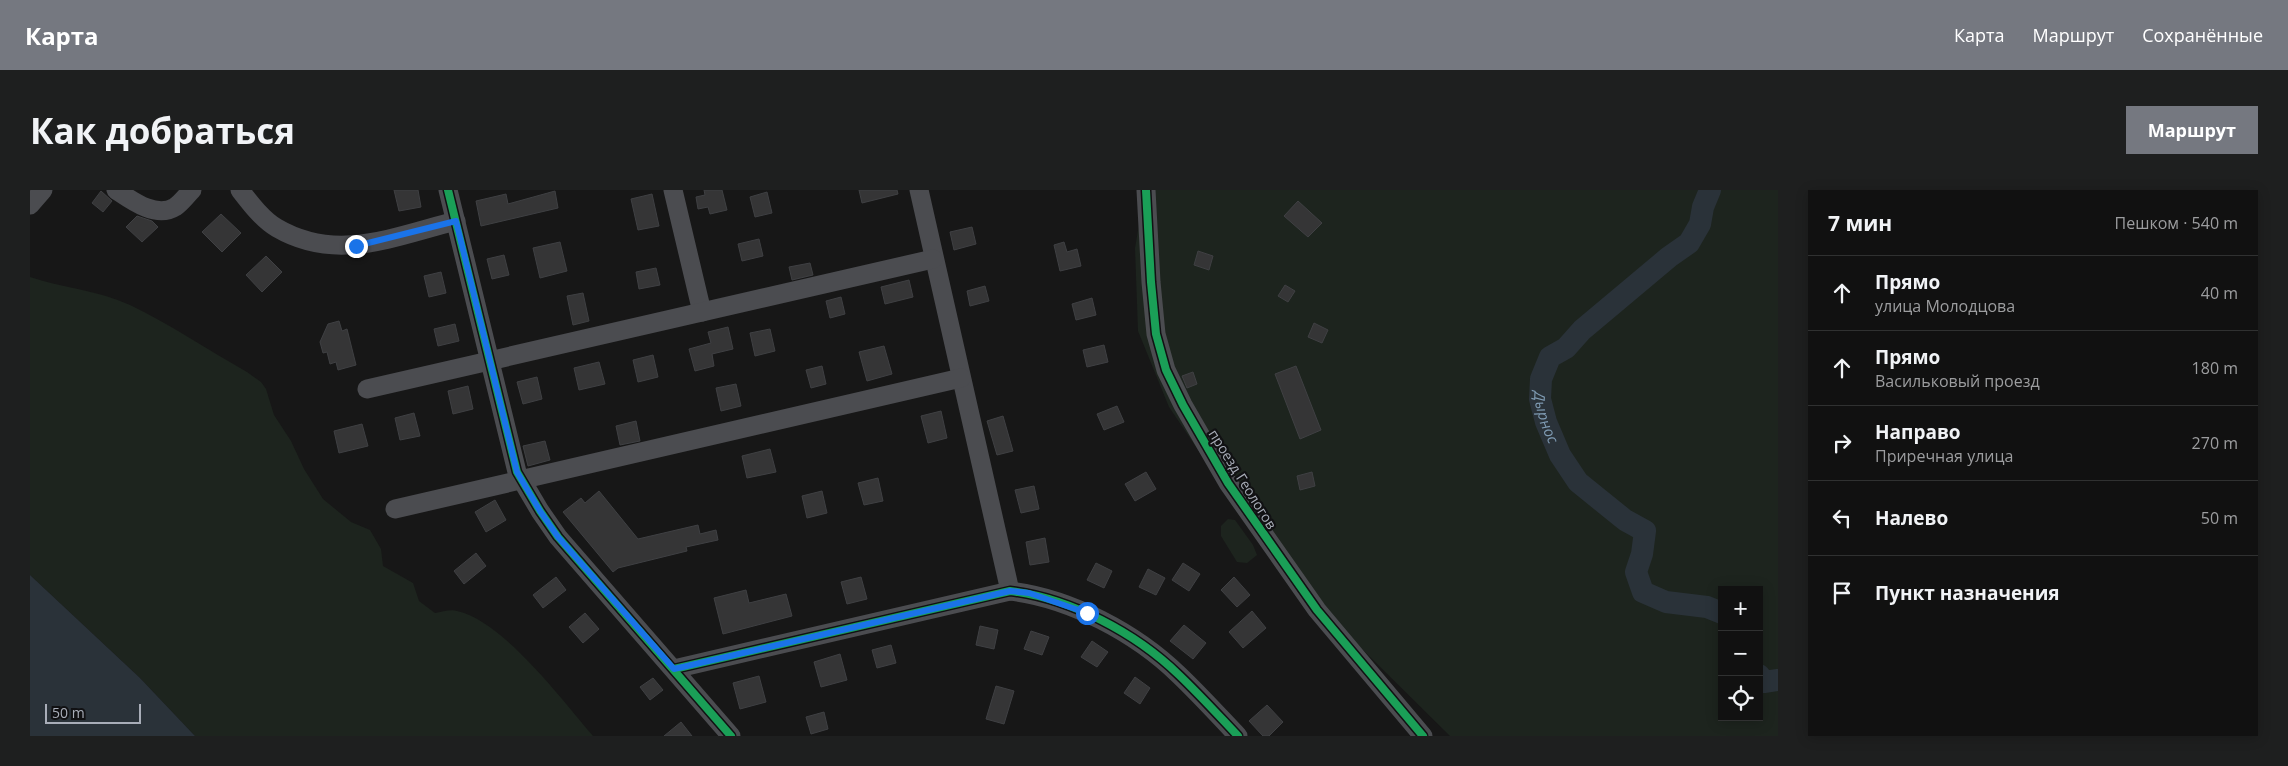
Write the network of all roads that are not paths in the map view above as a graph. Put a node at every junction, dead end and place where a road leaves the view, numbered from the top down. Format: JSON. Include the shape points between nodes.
{"nodes":[{"id":1,"x":43,"y":190,"type":"edge"},
{"id":2,"x":116,"y":190,"type":"edge"},
{"id":3,"x":192,"y":190,"type":"edge"},
{"id":4,"x":240,"y":190,"type":"edge"},
{"id":5,"x":448,"y":190,"type":"edge"},
{"id":6,"x":673,"y":190,"type":"edge"},
{"id":7,"x":919,"y":190,"type":"edge"},
{"id":8,"x":1146,"y":190,"type":"edge"},
{"id":9,"x":30,"y":205,"type":"edge"},
{"id":10,"x":456,"y":221,"type":"junction"},
{"id":11,"x":933,"y":258,"type":"junction"},
{"id":12,"x":702,"y":312,"type":"junction"},
{"id":13,"x":490,"y":361,"type":"junction"},
{"id":14,"x":961,"y":378,"type":"junction"},
{"id":15,"x":367,"y":389,"type":"dead end"},
{"id":16,"x":522,"y":480,"type":"junction"},
{"id":17,"x":395,"y":509,"type":"dead end"},
{"id":18,"x":1010,"y":591,"type":"junction"},
{"id":19,"x":674,"y":669,"type":"junction"},
{"id":20,"x":731,"y":736,"type":"edge"},
{"id":21,"x":1238,"y":736,"type":"edge"},
{"id":22,"x":1423,"y":736,"type":"edge"}],
"edges":[{"from":1,"to":9,"type":"street"},
{"from":2,"to":3,"type":"street","via":[[134,202],[168,211]]},
{"from":4,"to":10,"type":"street","via":[[276,228],[309,242],[332,247],[356,246]]},
{"from":5,"to":10,"type":"street"},
{"from":6,"to":12,"type":"street"},
{"from":7,"to":11,"type":"street"},
{"from":8,"to":22,"type":"street","name":"проезд Геологов","via":[[1156,334],[1166,370],[1183,405],[1228,483],[1316,610]]},
{"from":10,"to":13,"type":"street"},
{"from":11,"to":12,"type":"street"},
{"from":11,"to":14,"type":"street"},
{"from":12,"to":13,"type":"street"},
{"from":13,"to":15,"type":"street"},
{"from":13,"to":16,"type":"street","via":[[517,472]]},
{"from":14,"to":16,"type":"street"},
{"from":14,"to":18,"type":"street"},
{"from":16,"to":17,"type":"street"},
{"from":16,"to":19,"type":"street","via":[[558,537]]},
{"from":18,"to":19,"type":"street"},
{"from":18,"to":21,"type":"street","via":[[1044,598],[1087,613],[1128,636],[1178,674]]},
{"from":19,"to":20,"type":"street"}]}
